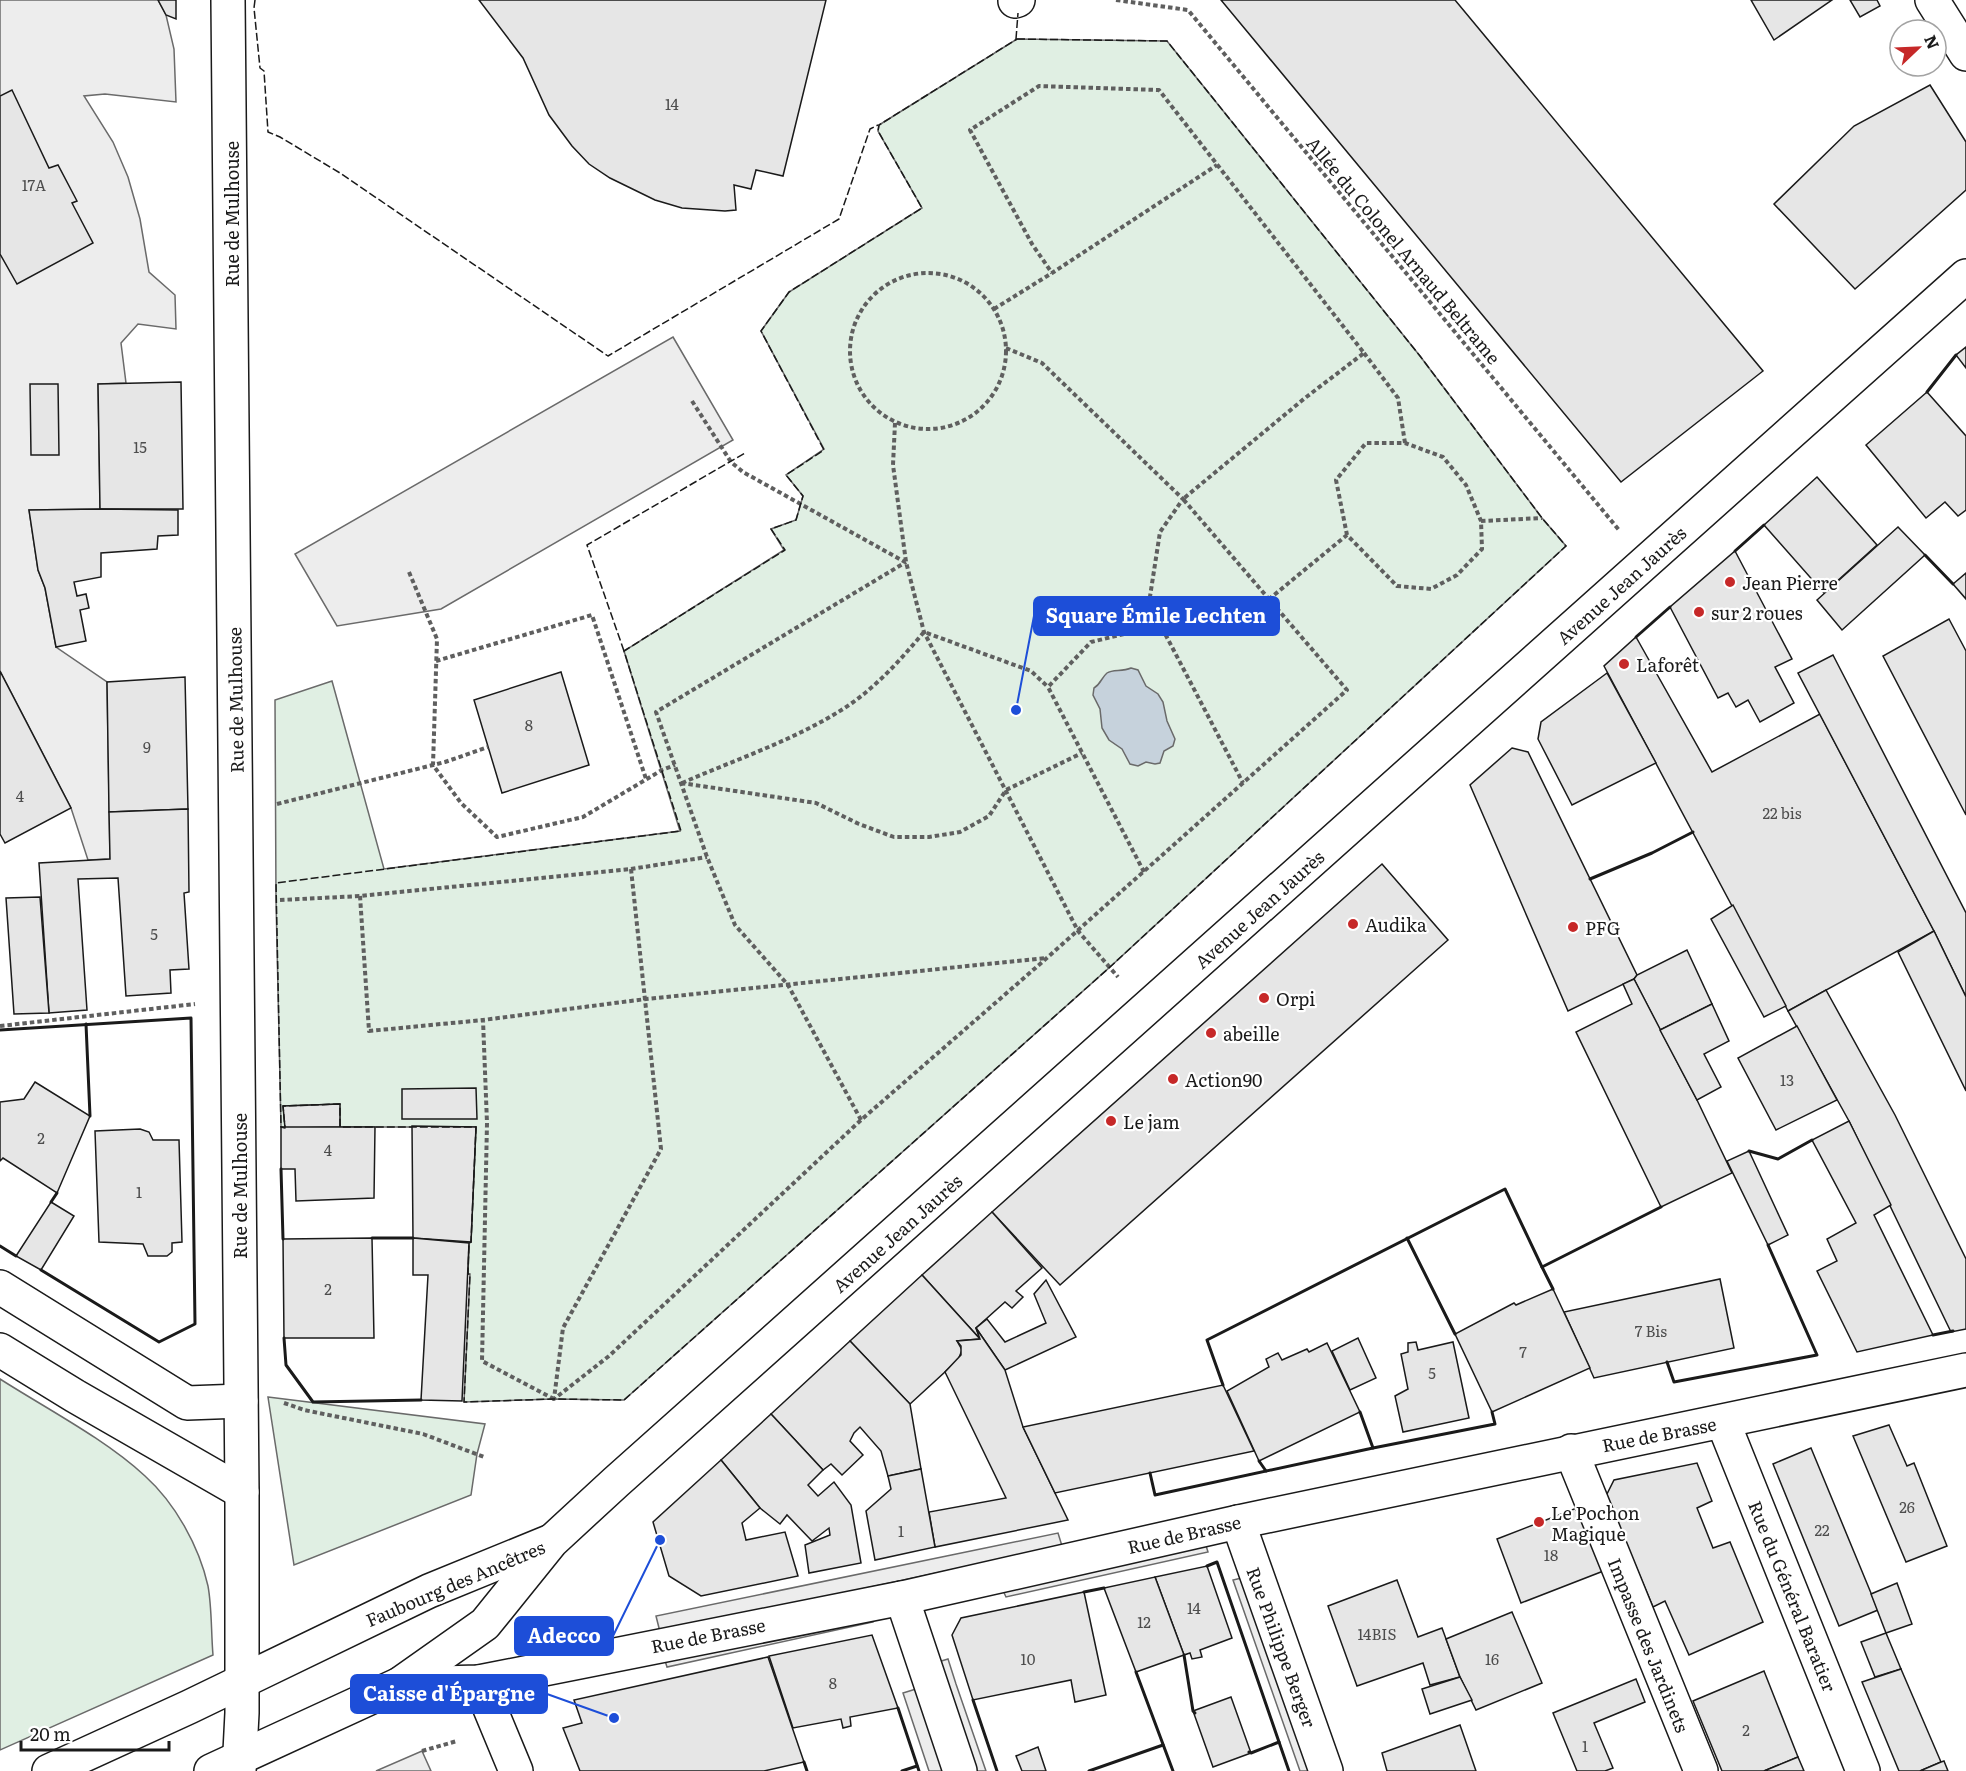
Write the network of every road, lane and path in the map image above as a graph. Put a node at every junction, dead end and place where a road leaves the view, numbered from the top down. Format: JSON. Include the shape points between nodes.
{"nodes":[{"id":1,"x":228,"y":0,"type":"edge"},
{"id":2,"x":1116,"y":0,"type":"edge"},
{"id":3,"x":1932,"y":0,"type":"edge"},
{"id":4,"x":1966,"y":54,"type":"edge"},
{"id":5,"x":1217,"y":165,"type":"junction"},
{"id":6,"x":1052,"y":273,"type":"junction"},
{"id":7,"x":1966,"y":276,"type":"edge"},
{"id":8,"x":994,"y":309,"type":"junction"},
{"id":9,"x":1006,"y":348,"type":"junction"},
{"id":10,"x":1364,"y":353,"type":"junction"},
{"id":11,"x":692,"y":401,"type":"dead end"},
{"id":12,"x":895,"y":423,"type":"junction"},
{"id":13,"x":1405,"y":443,"type":"junction"},
{"id":14,"x":1183,"y":499,"type":"junction"},
{"id":15,"x":1542,"y":519,"type":"dead end"},
{"id":16,"x":1481,"y":521,"type":"junction"},
{"id":17,"x":1347,"y":535,"type":"junction"},
{"id":18,"x":906,"y":562,"type":"junction"},
{"id":19,"x":1647,"y":562,"type":"junction"},
{"id":20,"x":409,"y":572,"type":"dead end"},
{"id":21,"x":1269,"y":599,"type":"junction"},
{"id":22,"x":1257,"y":609,"type":"dead end"},
{"id":23,"x":1161,"y":625,"type":"junction"},
{"id":24,"x":924,"y":632,"type":"junction"},
{"id":25,"x":436,"y":661,"type":"junction"},
{"id":26,"x":1048,"y":687,"type":"junction"},
{"id":27,"x":488,"y":747,"type":"dead end"},
{"id":28,"x":1082,"y":753,"type":"junction"},
{"id":29,"x":433,"y":765,"type":"junction"},
{"id":30,"x":675,"y":765,"type":"junction"},
{"id":31,"x":646,"y":779,"type":"junction"},
{"id":32,"x":681,"y":783,"type":"junction"},
{"id":33,"x":1243,"y":783,"type":"junction"},
{"id":34,"x":1006,"y":790,"type":"junction"},
{"id":35,"x":236,"y":815,"type":"junction"},
{"id":36,"x":707,"y":857,"type":"junction"},
{"id":37,"x":631,"y":869,"type":"junction"},
{"id":38,"x":1144,"y":872,"type":"junction"},
{"id":39,"x":360,"y":896,"type":"junction"},
{"id":40,"x":276,"y":900,"type":"dead end"},
{"id":41,"x":1078,"y":931,"type":"junction"},
{"id":42,"x":1048,"y":957,"type":"junction"},
{"id":43,"x":788,"y":985,"type":"junction"},
{"id":44,"x":237,"y":999,"type":"junction"},
{"id":45,"x":646,"y":999,"type":"junction"},
{"id":46,"x":1145,"y":1010,"type":"junction"},
{"id":47,"x":483,"y":1020,"type":"junction"},
{"id":48,"x":0,"y":1026,"type":"edge"},
{"id":49,"x":861,"y":1119,"type":"junction"},
{"id":50,"x":0,"y":1287,"type":"edge"},
{"id":51,"x":0,"y":1350,"type":"edge"},
{"id":52,"x":1966,"y":1370,"type":"edge"},
{"id":53,"x":241,"y":1394,"type":"junction"},
{"id":54,"x":554,"y":1399,"type":"junction"},
{"id":55,"x":1723,"y":1422,"type":"junction"},
{"id":56,"x":1571,"y":1451,"type":"junction"},
{"id":57,"x":484,"y":1457,"type":"dead end"},
{"id":58,"x":242,"y":1492,"type":"junction"},
{"id":59,"x":1238,"y":1522,"type":"junction"},
{"id":60,"x":552,"y":1541,"type":"junction"},
{"id":61,"x":902,"y":1598,"type":"junction"},
{"id":62,"x":241,"y":1682,"type":"junction"},
{"id":63,"x":479,"y":1682,"type":"junction"},
{"id":64,"x":400,"y":1684,"type":"junction"},
{"id":65,"x":230,"y":1767,"type":"edge"},
{"id":66,"x":49,"y":1771,"type":"edge"},
{"id":67,"x":516,"y":1771,"type":"edge"},
{"id":68,"x":960,"y":1771,"type":"edge"},
{"id":69,"x":1326,"y":1771,"type":"edge"},
{"id":70,"x":1701,"y":1771,"type":"edge"},
{"id":71,"x":1863,"y":1771,"type":"edge"}],
"edges":[{"from":1,"to":35,"type":"street","name":"Rue de Mulhouse"},
{"from":2,"to":19,"type":"path","name":"Allée du Colonel Arnaud Beltrame","via":[[1188,10]]},
{"from":3,"to":4,"type":"street"},
{"from":5,"to":6,"type":"path"},
{"from":5,"to":6,"type":"path","via":[[1159,90],[1039,86],[970,130]]},
{"from":5,"to":10,"type":"path"},
{"from":6,"to":8,"type":"path"},
{"from":7,"to":19,"type":"street","name":"Avenue Jean Jaurès"},
{"from":8,"to":9,"type":"path","via":[[1003,328]]},
{"from":8,"to":12,"type":"path","via":[[976,289],[953,276],[927,272],[900,277],[878,290],[860,310],[851,335],[849,362],[858,387],[873,408]]},
{"from":9,"to":12,"type":"path","via":[[996,391],[981,409],[962,422],[940,429],[917,430]]},
{"from":9,"to":14,"type":"path","via":[[1042,363]]},
{"from":10,"to":13,"type":"path","via":[[1398,398]]},
{"from":10,"to":14,"type":"path"},
{"from":11,"to":18,"type":"path","via":[[731,462],[743,472]]},
{"from":12,"to":18,"type":"path","via":[[894,465]]},
{"from":13,"to":16,"type":"path","via":[[1443,457],[1466,485]]},
{"from":13,"to":17,"type":"path","via":[[1366,443],[1336,480]]},
{"from":14,"to":21,"type":"path"},
{"from":14,"to":23,"type":"path","via":[[1160,532],[1149,603]]},
{"from":15,"to":16,"type":"path"},
{"from":16,"to":17,"type":"path","via":[[1482,549],[1457,575],[1431,589],[1397,586]]},
{"from":17,"to":21,"type":"path"},
{"from":18,"to":24,"type":"path"},
{"from":18,"to":30,"type":"path","via":[[656,712]]},
{"from":19,"to":46,"type":"street","name":"Avenue Jean Jaurès"},
{"from":20,"to":25,"type":"path","via":[[437,639]]},
{"from":21,"to":22,"type":"path"},
{"from":21,"to":33,"type":"path","via":[[1347,690]]},
{"from":23,"to":26,"type":"path","via":[[1091,642]]},
{"from":23,"to":33,"type":"path"},
{"from":24,"to":26,"type":"path","via":[[1031,671]]},
{"from":24,"to":32,"type":"path","via":[[888,673],[815,726]]},
{"from":24,"to":34,"type":"path"},
{"from":25,"to":29,"type":"path"},
{"from":25,"to":31,"type":"path","via":[[592,615]]},
{"from":26,"to":28,"type":"path"},
{"from":27,"to":29,"type":"path"},
{"from":28,"to":34,"type":"path"},
{"from":28,"to":38,"type":"path"},
{"from":29,"to":31,"type":"path","via":[[461,803],[497,837],[583,817]]},
{"from":29,"to":35,"type":"path"},
{"from":30,"to":31,"type":"path"},
{"from":30,"to":32,"type":"path"},
{"from":32,"to":34,"type":"path","via":[[816,803],[894,837],[960,832],[989,816]]},
{"from":32,"to":36,"type":"path"},
{"from":33,"to":38,"type":"path"},
{"from":34,"to":41,"type":"path"},
{"from":35,"to":44,"type":"street","name":"Rue de Mulhouse"},
{"from":36,"to":37,"type":"path"},
{"from":36,"to":43,"type":"path","via":[[735,925]]},
{"from":37,"to":39,"type":"path"},
{"from":37,"to":45,"type":"path"},
{"from":38,"to":41,"type":"path"},
{"from":39,"to":40,"type":"path"},
{"from":39,"to":47,"type":"path","via":[[369,1031]]},
{"from":41,"to":42,"type":"path"},
{"from":41,"to":46,"type":"path"},
{"from":42,"to":43,"type":"path"},
{"from":42,"to":49,"type":"path"},
{"from":43,"to":45,"type":"path"},
{"from":43,"to":49,"type":"path"},
{"from":44,"to":48,"type":"path"},
{"from":44,"to":53,"type":"street","name":"Rue de Mulhouse"},
{"from":45,"to":47,"type":"path"},
{"from":45,"to":54,"type":"path","via":[[661,1149],[563,1328]]},
{"from":46,"to":60,"type":"street","name":"Avenue Jean Jaurès"},
{"from":47,"to":54,"type":"path","via":[[488,1123],[482,1361]]},
{"from":49,"to":54,"type":"path","via":[[609,1356]]},
{"from":50,"to":53,"type":"street","via":[[187,1403]]},
{"from":51,"to":58,"type":"street"},
{"from":52,"to":55,"type":"street","name":"Rue de Brasse"},
{"from":53,"to":57,"type":"path","via":[[423,1434]]},
{"from":53,"to":58,"type":"street","name":"Rue de Mulhouse"},
{"from":55,"to":56,"type":"street","name":"Rue de Brasse"},
{"from":55,"to":71,"type":"street","name":"Rue du Général Baratier"},
{"from":56,"to":59,"type":"street","name":"Rue de Brasse"},
{"from":56,"to":70,"type":"street","name":"Impasse des Jardinets"},
{"from":58,"to":62,"type":"street","name":"Rue de Mulhouse"},
{"from":59,"to":61,"type":"street","name":"Rue de Brasse"},
{"from":59,"to":69,"type":"street","name":"Rue Philippe Berger"},
{"from":60,"to":62,"type":"street","name":"Faubourg des Ancêtres","via":[[429,1591]]},
{"from":60,"to":64,"type":"street","name":"Faubourg des Ancêtres","via":[[485,1624]]},
{"from":61,"to":63,"type":"street","name":"Rue de Brasse"},
{"from":61,"to":68,"type":"street"},
{"from":62,"to":65,"type":"street","name":"Rue de Mulhouse"},
{"from":62,"to":66,"type":"street","name":"Faubourg des Ancêtres"},
{"from":63,"to":64,"type":"street","name":"Rue de Brasse"},
{"from":63,"to":67,"type":"street"},
{"from":64,"to":65,"type":"street","name":"Faubourg des Ancêtres"}]}
